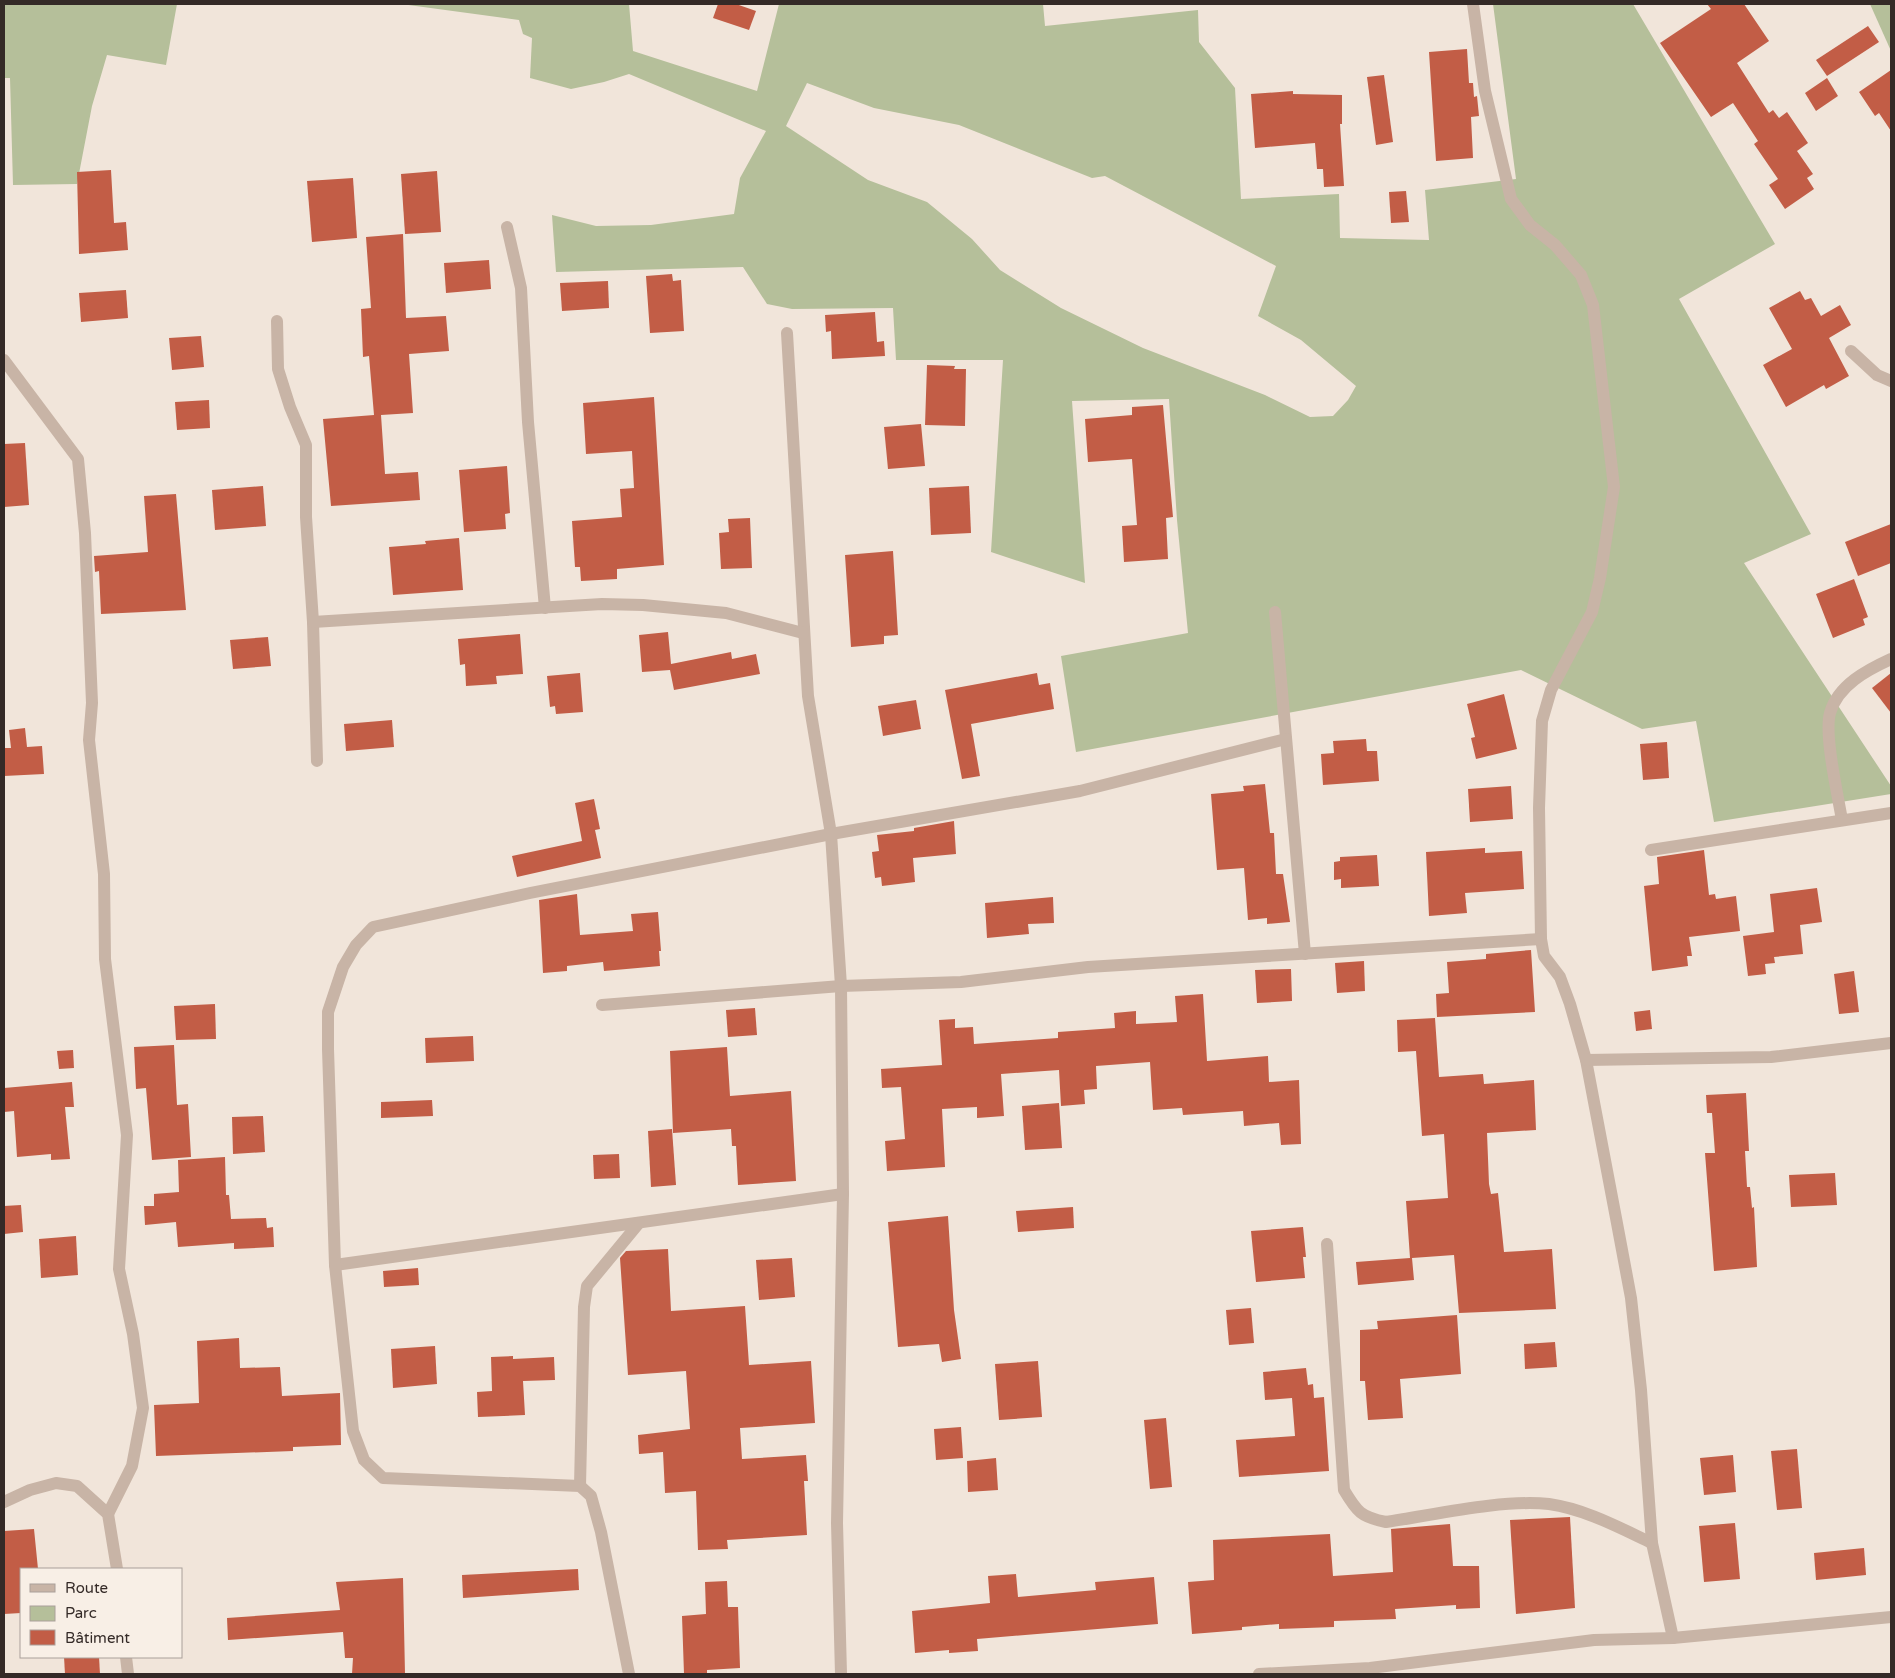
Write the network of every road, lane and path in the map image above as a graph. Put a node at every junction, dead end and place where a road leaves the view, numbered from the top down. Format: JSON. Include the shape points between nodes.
{"nodes":[{"id":1,"x":1473,"y":4,"type":"edge"},
{"id":2,"x":507,"y":227,"type":"dead end"},
{"id":3,"x":277,"y":322,"type":"dead end"},
{"id":4,"x":787,"y":334,"type":"dead end"},
{"id":5,"x":1850,"y":351,"type":"dead end"},
{"id":6,"x":4,"y":360,"type":"edge"},
{"id":7,"x":1891,"y":381,"type":"edge"},
{"id":8,"x":545,"y":608,"type":"junction"},
{"id":9,"x":1275,"y":612,"type":"dead end"},
{"id":10,"x":313,"y":622,"type":"junction"},
{"id":11,"x":803,"y":633,"type":"junction"},
{"id":12,"x":1891,"y":659,"type":"edge"},
{"id":13,"x":1286,"y":739,"type":"junction"},
{"id":14,"x":317,"y":761,"type":"dead end"},
{"id":15,"x":1891,"y":813,"type":"edge"},
{"id":16,"x":1842,"y":820,"type":"junction"},
{"id":17,"x":831,"y":834,"type":"junction"},
{"id":18,"x":1651,"y":850,"type":"dead end"},
{"id":19,"x":1541,"y":938,"type":"junction"},
{"id":20,"x":1305,"y":954,"type":"junction"},
{"id":21,"x":841,"y":986,"type":"junction"},
{"id":22,"x":602,"y":1005,"type":"dead end"},
{"id":23,"x":1891,"y":1044,"type":"edge"},
{"id":24,"x":1586,"y":1060,"type":"junction"},
{"id":25,"x":843,"y":1194,"type":"junction"},
{"id":26,"x":639,"y":1223,"type":"junction"},
{"id":27,"x":1327,"y":1244,"type":"dead end"},
{"id":28,"x":335,"y":1265,"type":"junction"},
{"id":29,"x":580,"y":1486,"type":"junction"},
{"id":30,"x":4,"y":1502,"type":"edge"},
{"id":31,"x":108,"y":1514,"type":"junction"},
{"id":32,"x":1652,"y":1543,"type":"junction"},
{"id":33,"x":117,"y":1568,"type":"edge"},
{"id":34,"x":1891,"y":1617,"type":"edge"},
{"id":35,"x":1673,"y":1638,"type":"junction"},
{"id":36,"x":126,"y":1658,"type":"edge"},
{"id":37,"x":1370,"y":1671,"type":"edge"},
{"id":38,"x":128,"y":1674,"type":"edge"},
{"id":39,"x":629,"y":1674,"type":"edge"},
{"id":40,"x":841,"y":1674,"type":"edge"},
{"id":41,"x":1259,"y":1674,"type":"edge"}],
"edges":[{"from":1,"to":19,"type":"street","via":[[1485,91],[1511,198],[1530,224],[1555,245],[1581,274],[1593,305],[1614,487],[1592,612],[1551,690],[1542,722],[1539,808]]},
{"from":2,"to":8,"type":"street","via":[[521,288],[528,422]]},
{"from":3,"to":10,"type":"street","via":[[278,369],[306,445],[306,517]]},
{"from":4,"to":11,"type":"street"},
{"from":5,"to":7,"type":"street","via":[[1877,375]]},
{"from":6,"to":31,"type":"street","via":[[78,459],[85,533],[92,703],[88,740],[104,874],[105,959],[127,1135],[119,1269],[133,1334],[143,1408],[132,1466]]},
{"from":8,"to":10,"type":"street"},
{"from":8,"to":11,"type":"street","via":[[602,604],[717,612]]},
{"from":9,"to":13,"type":"street"},
{"from":10,"to":14,"type":"street"},
{"from":11,"to":17,"type":"street","via":[[808,696]]},
{"from":12,"to":16,"type":"street","via":[[1864,671],[1841,693],[1830,714],[1829,735]]},
{"from":13,"to":17,"type":"street","via":[[1080,791]]},
{"from":13,"to":20,"type":"street"},
{"from":15,"to":16,"type":"street"},
{"from":16,"to":18,"type":"street"},
{"from":17,"to":21,"type":"street"},
{"from":17,"to":28,"type":"street","via":[[373,927],[356,945],[343,967],[328,1012]]},
{"from":19,"to":20,"type":"street"},
{"from":19,"to":24,"type":"street","via":[[1544,956],[1560,977],[1570,1004]]},
{"from":20,"to":21,"type":"street","via":[[1088,967],[962,982]]},
{"from":21,"to":22,"type":"street"},
{"from":21,"to":25,"type":"street"},
{"from":23,"to":24,"type":"street","via":[[1771,1057]]},
{"from":24,"to":32,"type":"street","via":[[1631,1298]]},
{"from":25,"to":26,"type":"street"},
{"from":25,"to":40,"type":"street","via":[[837,1523]]},
{"from":26,"to":28,"type":"street"},
{"from":26,"to":29,"type":"street","via":[[587,1286]]},
{"from":27,"to":32,"type":"street","via":[[1344,1490],[1356,1510],[1366,1518],[1386,1522],[1512,1504],[1549,1504],[1575,1510]]},
{"from":28,"to":29,"type":"street","via":[[353,1431],[364,1460],[376,1472],[383,1478]]},
{"from":29,"to":39,"type":"street","via":[[591,1496],[601,1532]]},
{"from":30,"to":31,"type":"street","via":[[56,1483],[77,1486]]},
{"from":31,"to":33,"type":"street"},
{"from":32,"to":35,"type":"street"},
{"from":34,"to":35,"type":"street"},
{"from":35,"to":37,"type":"street","via":[[1594,1640]]},
{"from":36,"to":38,"type":"street"},
{"from":37,"to":41,"type":"street"}]}
